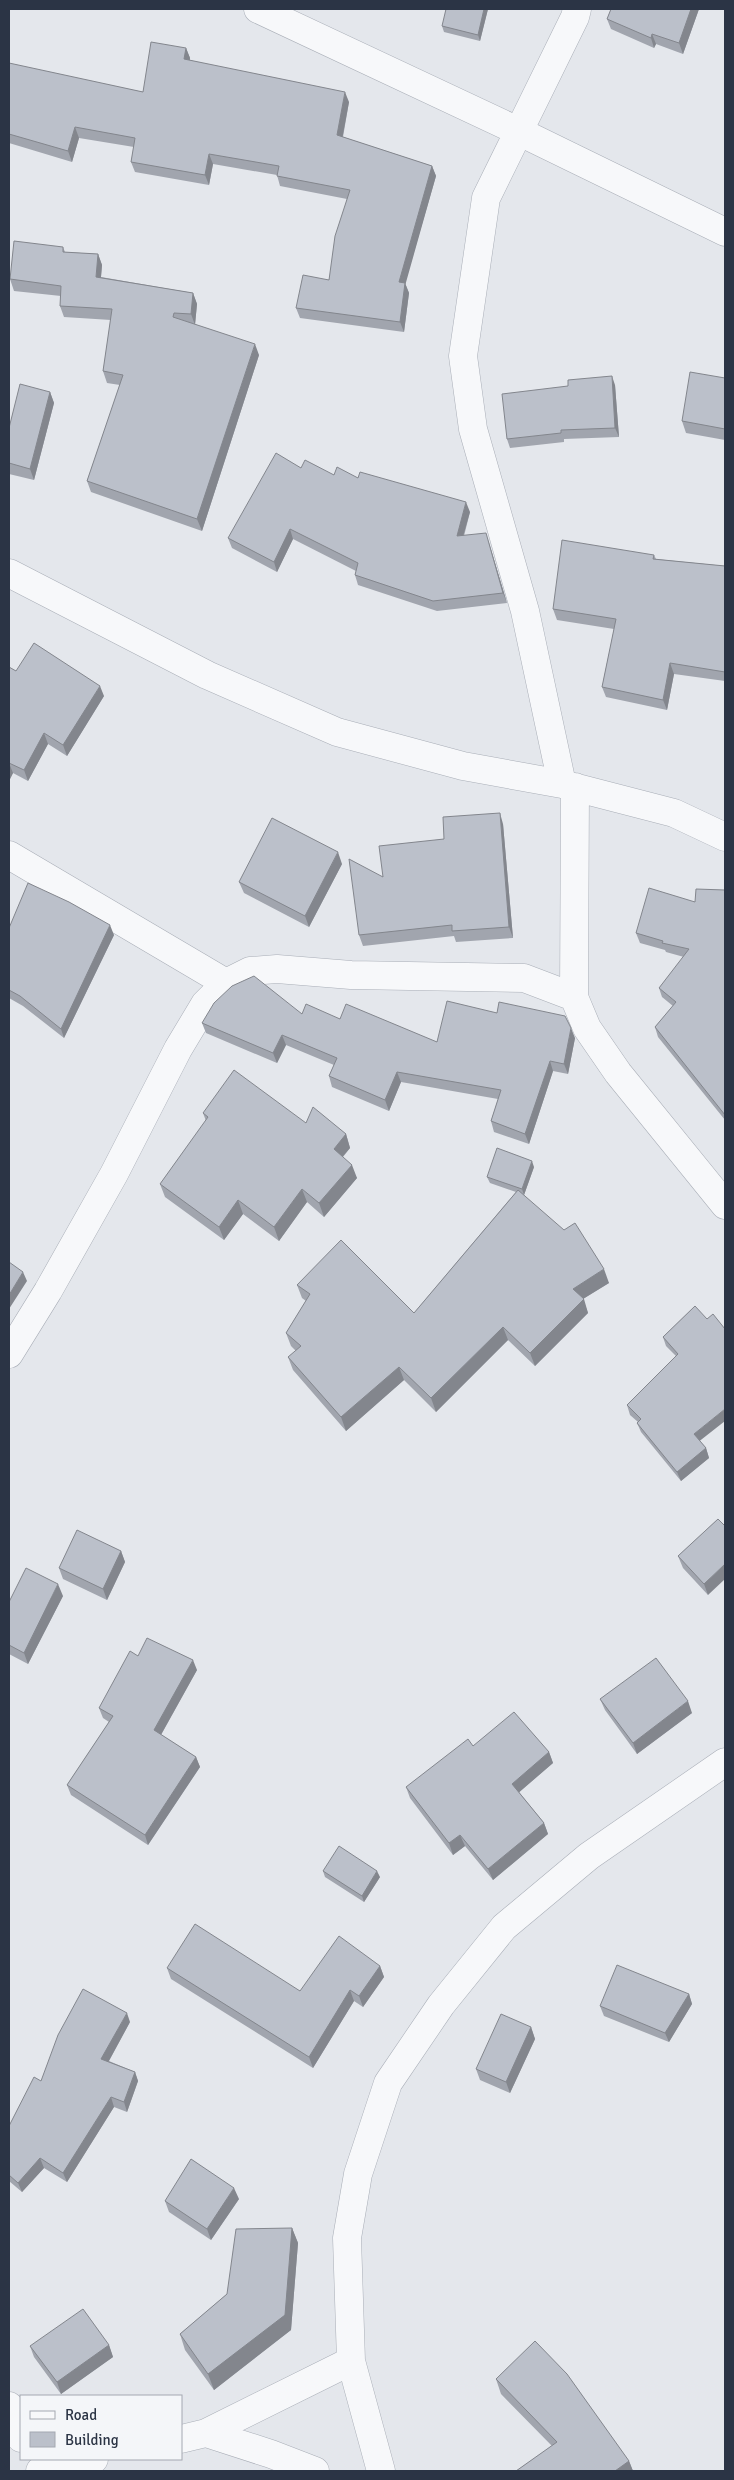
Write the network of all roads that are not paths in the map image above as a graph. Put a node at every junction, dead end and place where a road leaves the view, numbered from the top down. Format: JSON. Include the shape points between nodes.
{"nodes":[{"id":1,"x":258,"y":9,"type":"edge"},
{"id":2,"x":577,"y":9,"type":"edge"},
{"id":3,"x":520,"y":132,"type":"junction"},
{"id":4,"x":725,"y":232,"type":"edge"},
{"id":5,"x":9,"y":573,"type":"edge"},
{"id":6,"x":568,"y":786,"type":"junction"},
{"id":7,"x":725,"y":837,"type":"edge"},
{"id":8,"x":9,"y":854,"type":"edge"},
{"id":9,"x":226,"y":983,"type":"junction"},
{"id":10,"x":574,"y":997,"type":"junction"},
{"id":11,"x":725,"y":1205,"type":"edge"},
{"id":12,"x":9,"y":1354,"type":"edge"},
{"id":13,"x":725,"y":1762,"type":"edge"},
{"id":14,"x":351,"y":2361,"type":"junction"},
{"id":15,"x":9,"y":2406,"type":"edge"},
{"id":16,"x":20,"y":2435,"type":"edge"},
{"id":17,"x":193,"y":2436,"type":"edge"},
{"id":18,"x":90,"y":2460,"type":"edge"},
{"id":19,"x":40,"y":2471,"type":"edge"},
{"id":20,"x":315,"y":2471,"type":"edge"},
{"id":21,"x":380,"y":2471,"type":"edge"}],
"edges":[{"from":1,"to":3,"type":"street"},
{"from":2,"to":3,"type":"street"},
{"from":3,"to":4,"type":"street"},
{"from":3,"to":6,"type":"street","via":[[486,198],[463,356],[473,429],[525,611]]},
{"from":5,"to":6,"type":"street","via":[[207,675],[337,732],[463,766]]},
{"from":6,"to":7,"type":"street","via":[[674,813]]},
{"from":6,"to":10,"type":"street"},
{"from":8,"to":9,"type":"street"},
{"from":9,"to":10,"type":"street","via":[[250,971],[277,969],[351,975],[524,978]]},
{"from":9,"to":12,"type":"street","via":[[205,1004],[178,1049],[114,1174]]},
{"from":10,"to":11,"type":"street","via":[[587,1028],[618,1073]]},
{"from":13,"to":14,"type":"street","via":[[589,1856],[504,1927],[441,2005],[388,2083],[358,2174],[347,2238]]},
{"from":14,"to":17,"type":"street"},
{"from":14,"to":21,"type":"street"},
{"from":15,"to":16,"type":"street"},
{"from":17,"to":20,"type":"street","via":[[280,2457]]},
{"from":18,"to":19,"type":"street"}]}
